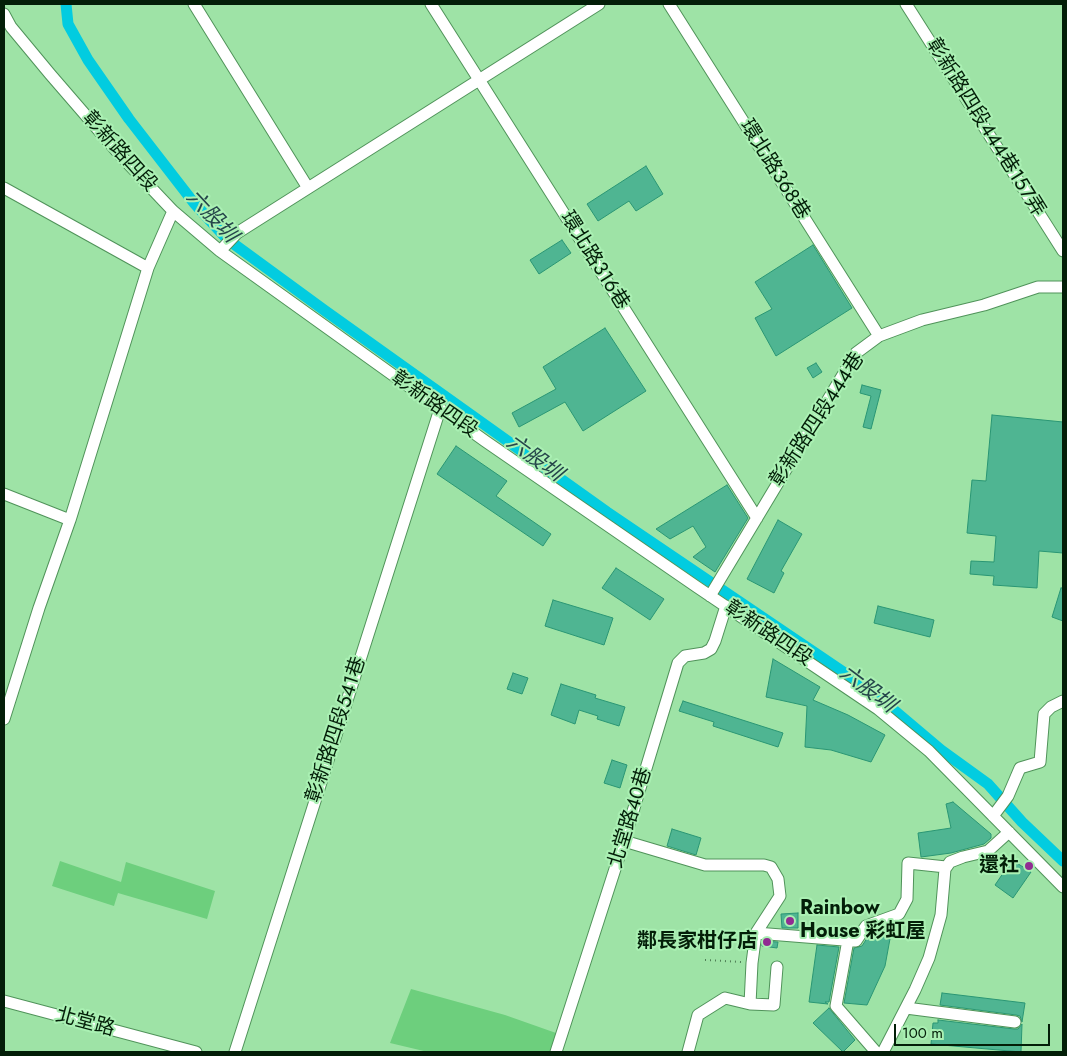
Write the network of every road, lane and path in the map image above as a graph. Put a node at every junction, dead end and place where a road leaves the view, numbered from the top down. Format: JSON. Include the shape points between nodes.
{"nodes":[{"id":1,"x":194,"y":4,"type":"edge"},
{"id":2,"x":431,"y":4,"type":"edge"},
{"id":3,"x":599,"y":4,"type":"edge"},
{"id":4,"x":669,"y":4,"type":"edge"},
{"id":5,"x":906,"y":4,"type":"edge"},
{"id":6,"x":4,"y":14,"type":"edge"},
{"id":7,"x":479,"y":80,"type":"junction"},
{"id":8,"x":308,"y":188,"type":"junction"},
{"id":9,"x":5,"y":193,"type":"edge"},
{"id":10,"x":173,"y":211,"type":"junction"},
{"id":11,"x":220,"y":251,"type":"junction"},
{"id":12,"x":1063,"y":251,"type":"edge"},
{"id":13,"x":148,"y":268,"type":"junction"},
{"id":14,"x":1063,"y":287,"type":"edge"},
{"id":15,"x":879,"y":336,"type":"junction"},
{"id":16,"x":440,"y":408,"type":"junction"},
{"id":17,"x":4,"y":494,"type":"edge"},
{"id":18,"x":757,"y":518,"type":"junction"},
{"id":19,"x":70,"y":520,"type":"junction"},
{"id":20,"x":711,"y":595,"type":"junction"},
{"id":21,"x":726,"y":606,"type":"junction"},
{"id":22,"x":1063,"y":701,"type":"edge"},
{"id":23,"x":4,"y":719,"type":"edge"},
{"id":24,"x":994,"y":816,"type":"junction"},
{"id":25,"x":1009,"y":832,"type":"junction"},
{"id":26,"x":624,"y":841,"type":"junction"},
{"id":27,"x":946,"y":868,"type":"junction"},
{"id":28,"x":1063,"y":887,"type":"edge"},
{"id":29,"x":756,"y":932,"type":"junction"},
{"id":30,"x":848,"y":940,"type":"junction"},
{"id":31,"x":705,"y":960,"type":"dead end"},
{"id":32,"x":752,"y":963,"type":"junction"},
{"id":33,"x":778,"y":967,"type":"dead end"},
{"id":34,"x":4,"y":1000,"type":"edge"},
{"id":35,"x":750,"y":1004,"type":"junction"},
{"id":36,"x":906,"y":1008,"type":"junction"},
{"id":37,"x":1015,"y":1022,"type":"dead end"},
{"id":38,"x":196,"y":1052,"type":"edge"},
{"id":39,"x":235,"y":1052,"type":"edge"},
{"id":40,"x":556,"y":1052,"type":"edge"},
{"id":41,"x":688,"y":1052,"type":"edge"},
{"id":42,"x":876,"y":1052,"type":"edge"},
{"id":43,"x":883,"y":1052,"type":"edge"}],
"edges":[{"from":1,"to":8,"type":"street"},
{"from":2,"to":7,"type":"street","name":"環北路316巷"},
{"from":3,"to":7,"type":"street"},
{"from":4,"to":15,"type":"street","name":"環北路368巷"},
{"from":5,"to":12,"type":"street","name":"彰新路四段444巷157弄"},
{"from":6,"to":10,"type":"street","name":"彰新路四段","via":[[56,81]]},
{"from":7,"to":8,"type":"street"},
{"from":7,"to":18,"type":"street","name":"環北路316巷"},
{"from":8,"to":11,"type":"street","via":[[233,237]]},
{"from":9,"to":13,"type":"street"},
{"from":10,"to":11,"type":"street","name":"彰新路四段"},
{"from":10,"to":13,"type":"street"},
{"from":11,"to":16,"type":"street","name":"彰新路四段"},
{"from":13,"to":19,"type":"street"},
{"from":14,"to":15,"type":"street","name":"彰新路四段444巷","via":[[1038,287],[984,305],[922,320]]},
{"from":15,"to":18,"type":"street","name":"彰新路四段444巷","via":[[856,353]]},
{"from":16,"to":20,"type":"street","name":"彰新路四段"},
{"from":16,"to":39,"type":"street","name":"彰新路四段541巷"},
{"from":17,"to":19,"type":"street"},
{"from":18,"to":20,"type":"street","name":"彰新路四段444巷"},
{"from":19,"to":23,"type":"street"},
{"from":20,"to":21,"type":"street","name":"彰新路四段"},
{"from":21,"to":24,"type":"street","name":"彰新路四段","via":[[878,708],[929,751]]},
{"from":21,"to":26,"type":"street","name":"北堂路40巷","via":[[711,649],[685,656],[678,663]]},
{"from":22,"to":24,"type":"street","via":[[1044,714],[1040,762],[1020,768],[1008,796]]},
{"from":24,"to":25,"type":"street","name":"彰新路四段"},
{"from":25,"to":27,"type":"street","via":[[988,851],[963,856],[950,862]]},
{"from":25,"to":28,"type":"street","name":"彰新路四段"},
{"from":26,"to":29,"type":"street","via":[[705,865],[771,867],[778,879],[780,896]]},
{"from":26,"to":40,"type":"street","name":"北堂路40巷"},
{"from":27,"to":30,"type":"street","via":[[908,863],[907,899],[899,914],[866,926],[856,941]]},
{"from":27,"to":36,"type":"street","via":[[936,937]]},
{"from":29,"to":30,"type":"street"},
{"from":29,"to":32,"type":"street"},
{"from":30,"to":42,"type":"street","via":[[836,1006]]},
{"from":31,"to":32,"type":"path"},
{"from":32,"to":35,"type":"street"},
{"from":33,"to":35,"type":"street","via":[[774,1005]]},
{"from":34,"to":38,"type":"street","name":"北堂路"},
{"from":35,"to":41,"type":"street","via":[[725,998],[698,1015]]},
{"from":36,"to":37,"type":"street"},
{"from":36,"to":43,"type":"street"}]}
